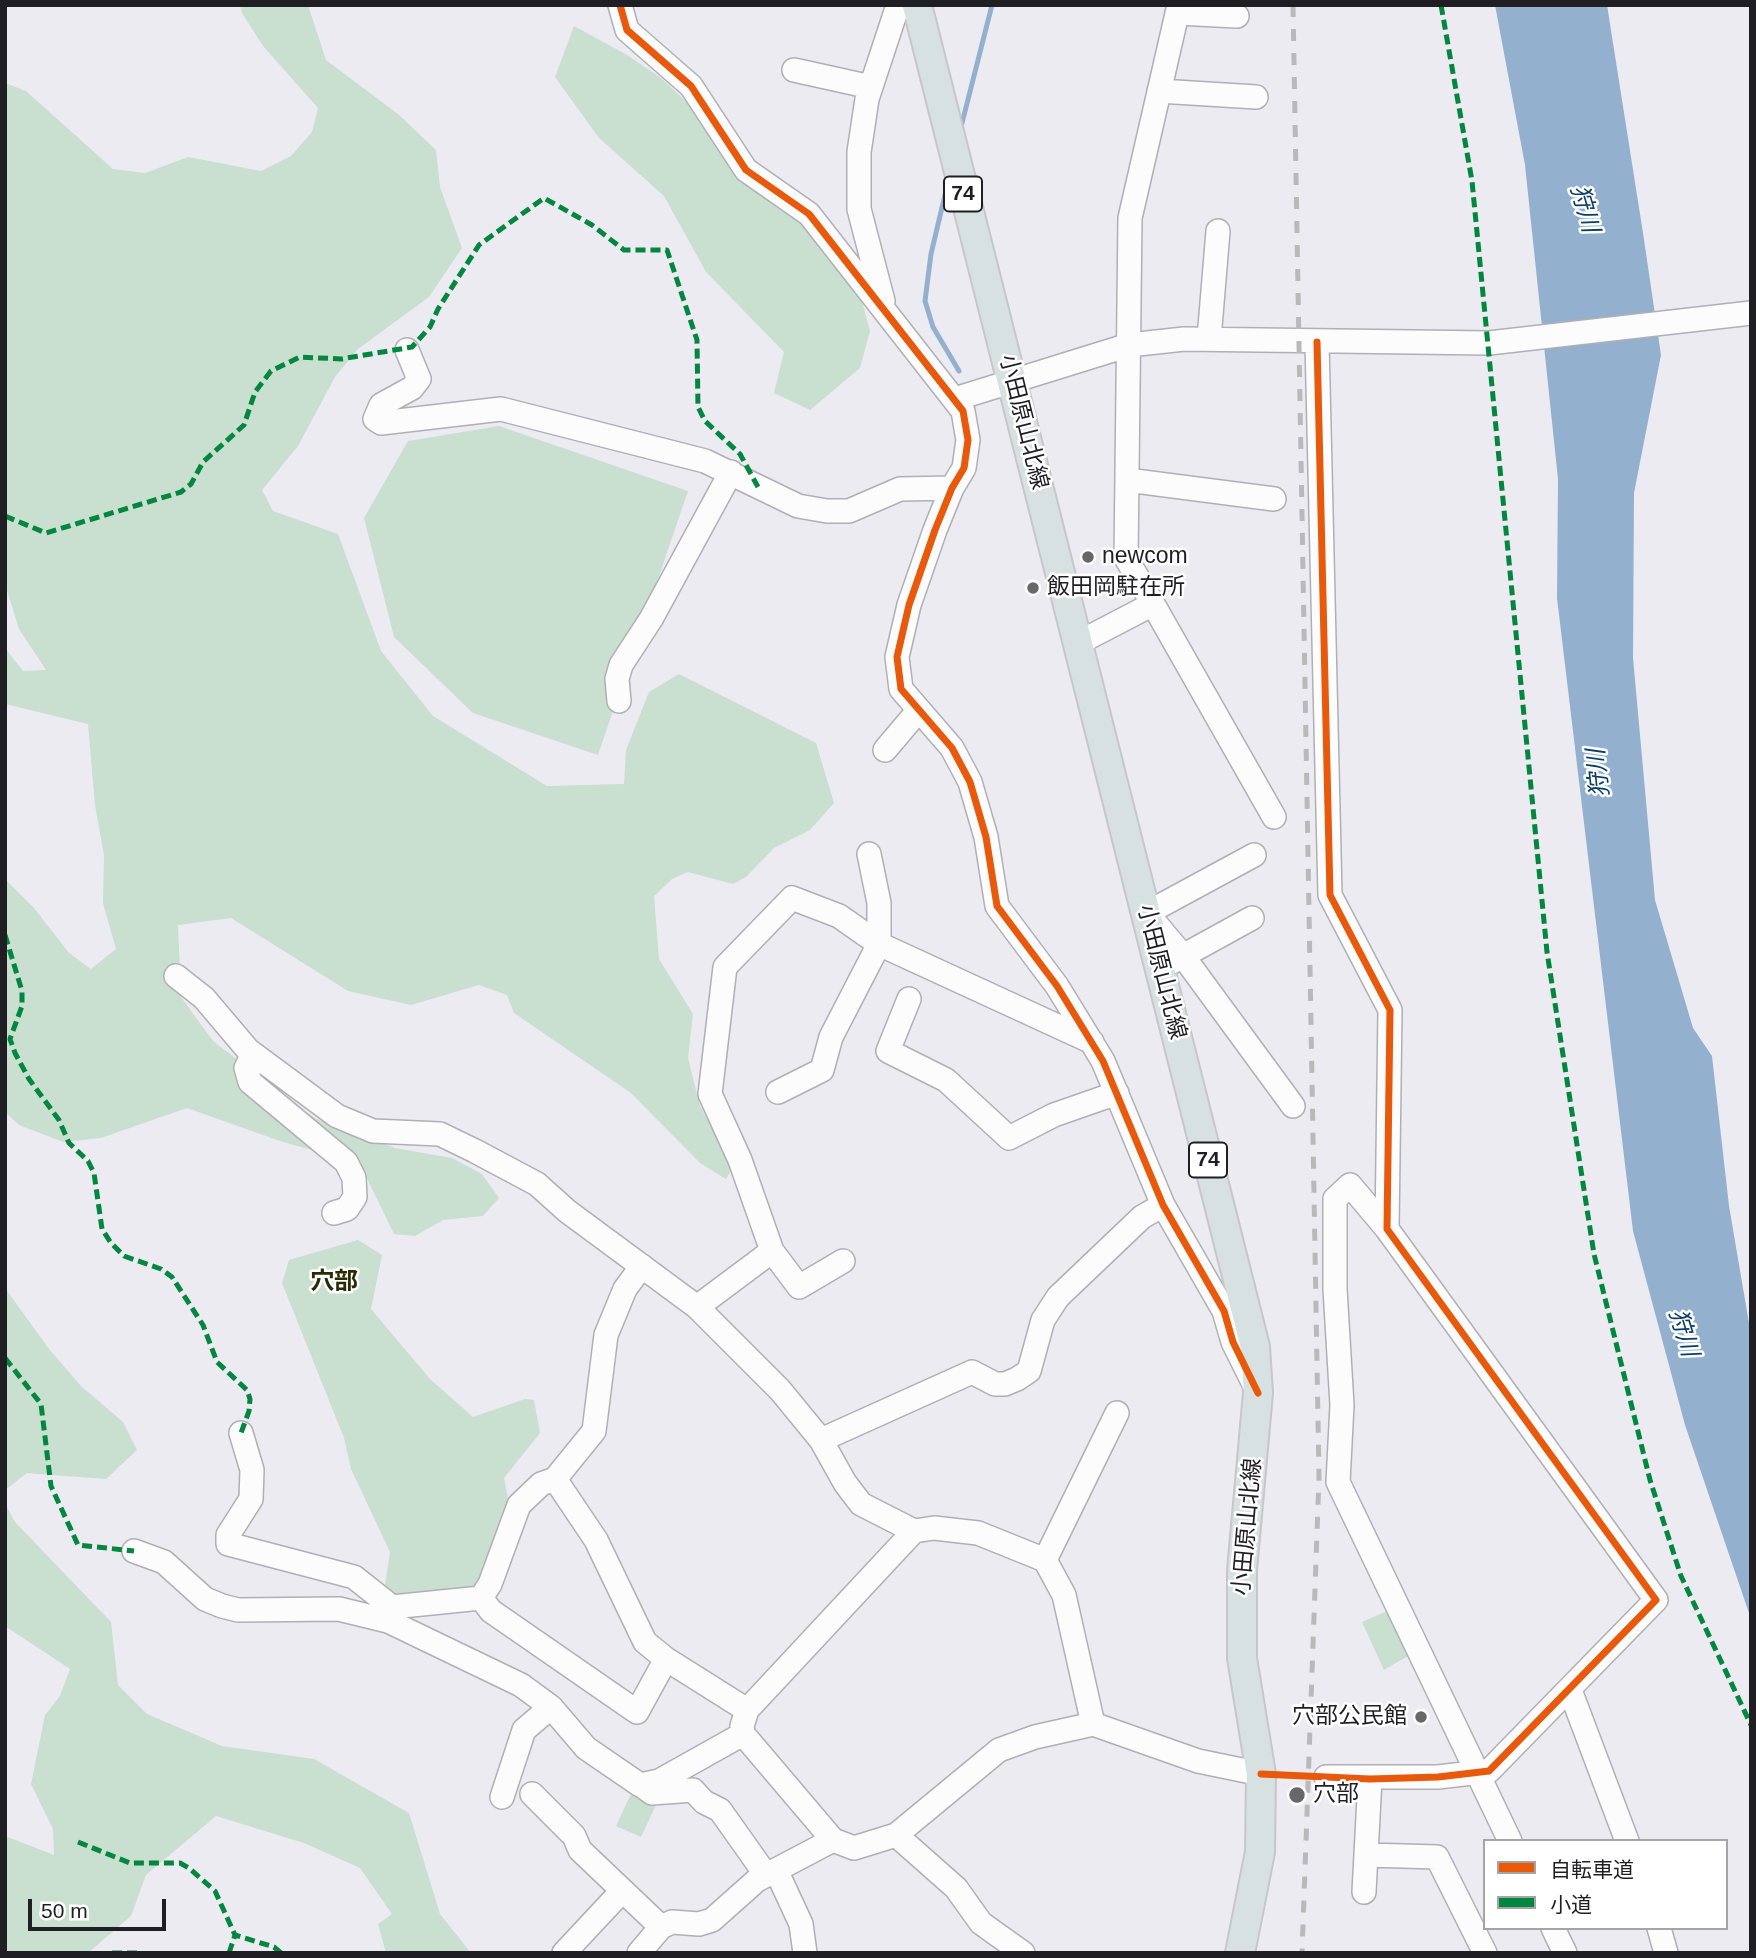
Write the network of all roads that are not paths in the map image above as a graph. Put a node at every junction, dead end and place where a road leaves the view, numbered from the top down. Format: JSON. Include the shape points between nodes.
{"nodes":[{"id":1,"x":620,"y":5,"type":"edge"},
{"id":2,"x":898,"y":5,"type":"edge"},
{"id":3,"x":917,"y":5,"type":"edge"},
{"id":4,"x":1178,"y":9,"type":"edge"},
{"id":5,"x":1237,"y":16,"type":"dead end"},
{"id":6,"x":794,"y":70,"type":"dead end"},
{"id":7,"x":871,"y":87,"type":"junction"},
{"id":8,"x":1159,"y":91,"type":"junction"},
{"id":9,"x":1256,"y":97,"type":"dead end"},
{"id":10,"x":1218,"y":231,"type":"dead end"},
{"id":11,"x":885,"y":307,"type":"junction"},
{"id":12,"x":1751,"y":313,"type":"edge"},
{"id":13,"x":1209,"y":339,"type":"junction"},
{"id":14,"x":1318,"y":342,"type":"junction"},
{"id":15,"x":1129,"y":345,"type":"junction"},
{"id":16,"x":407,"y":350,"type":"dead end"},
{"id":17,"x":1013,"y":381,"type":"junction"},
{"id":18,"x":955,"y":399,"type":"junction"},
{"id":19,"x":730,"y":472,"type":"junction"},
{"id":20,"x":1128,"y":480,"type":"junction"},
{"id":21,"x":952,"y":488,"type":"junction"},
{"id":22,"x":1274,"y":499,"type":"dead end"},
{"id":23,"x":1153,"y":604,"type":"junction"},
{"id":24,"x":1080,"y":642,"type":"junction"},
{"id":25,"x":619,"y":701,"type":"dead end"},
{"id":26,"x":918,"y":711,"type":"junction"},
{"id":27,"x":885,"y":750,"type":"dead end"},
{"id":28,"x":1274,"y":817,"type":"dead end"},
{"id":29,"x":869,"y":854,"type":"dead end"},
{"id":30,"x":1254,"y":855,"type":"dead end"},
{"id":31,"x":1147,"y":913,"type":"junction"},
{"id":32,"x":1252,"y":918,"type":"dead end"},
{"id":33,"x":880,"y":944,"type":"junction"},
{"id":34,"x":1172,"y":962,"type":"junction"},
{"id":35,"x":176,"y":976,"type":"dead end"},
{"id":36,"x":909,"y":999,"type":"dead end"},
{"id":37,"x":1093,"y":1042,"type":"junction"},
{"id":38,"x":253,"y":1054,"type":"junction"},
{"id":39,"x":778,"y":1092,"type":"dead end"},
{"id":40,"x":1117,"y":1093,"type":"junction"},
{"id":41,"x":1293,"y":1106,"type":"dead end"},
{"id":42,"x":1163,"y":1205,"type":"junction"},
{"id":43,"x":334,"y":1213,"type":"dead end"},
{"id":44,"x":1387,"y":1229,"type":"junction"},
{"id":45,"x":772,"y":1251,"type":"junction"},
{"id":46,"x":843,"y":1261,"type":"dead end"},
{"id":47,"x":642,"y":1266,"type":"junction"},
{"id":48,"x":698,"y":1307,"type":"junction"},
{"id":49,"x":1258,"y":1394,"type":"junction"},
{"id":50,"x":1117,"y":1413,"type":"dead end"},
{"id":51,"x":241,"y":1433,"type":"dead end"},
{"id":52,"x":821,"y":1440,"type":"junction"},
{"id":53,"x":555,"y":1479,"type":"junction"},
{"id":54,"x":914,"y":1531,"type":"junction"},
{"id":55,"x":134,"y":1551,"type":"dead end"},
{"id":56,"x":1045,"y":1560,"type":"junction"},
{"id":57,"x":481,"y":1598,"type":"junction"},
{"id":58,"x":390,"y":1614,"type":"junction"},
{"id":59,"x":666,"y":1660,"type":"junction"},
{"id":60,"x":1570,"y":1690,"type":"junction"},
{"id":61,"x":551,"y":1707,"type":"junction"},
{"id":62,"x":747,"y":1710,"type":"junction"},
{"id":63,"x":1093,"y":1724,"type":"junction"},
{"id":64,"x":743,"y":1734,"type":"junction"},
{"id":65,"x":1261,"y":1774,"type":"junction"},
{"id":66,"x":1476,"y":1774,"type":"junction"},
{"id":67,"x":1326,"y":1777,"type":"dead end"},
{"id":68,"x":1370,"y":1779,"type":"junction"},
{"id":69,"x":640,"y":1785,"type":"junction"},
{"id":70,"x":532,"y":1794,"type":"dead end"},
{"id":71,"x":502,"y":1797,"type":"dead end"},
{"id":72,"x":896,"y":1835,"type":"junction"},
{"id":73,"x":1509,"y":1839,"type":"edge"},
{"id":74,"x":1626,"y":1839,"type":"edge"},
{"id":75,"x":833,"y":1840,"type":"junction"},
{"id":76,"x":1368,"y":1855,"type":"junction"},
{"id":77,"x":771,"y":1873,"type":"junction"},
{"id":78,"x":622,"y":1891,"type":"junction"},
{"id":79,"x":1364,"y":1892,"type":"dead end"},
{"id":80,"x":661,"y":1927,"type":"junction"},
{"id":81,"x":1554,"y":1930,"type":"edge"},
{"id":82,"x":1660,"y":1930,"type":"edge"},
{"id":83,"x":564,"y":1953,"type":"edge"},
{"id":84,"x":639,"y":1953,"type":"edge"},
{"id":85,"x":805,"y":1953,"type":"edge"},
{"id":86,"x":1023,"y":1953,"type":"edge"},
{"id":87,"x":1240,"y":1953,"type":"edge"},
{"id":88,"x":1485,"y":1953,"type":"edge"},
{"id":89,"x":1566,"y":1953,"type":"edge"},
{"id":90,"x":1666,"y":1953,"type":"edge"}],
"edges":[{"from":1,"to":11,"type":"street","via":[[627,30],[691,86],[746,170],[809,214]]},
{"from":2,"to":7,"type":"street"},
{"from":3,"to":17,"type":"main road","name":"小田原山北線","number":"74"},
{"from":4,"to":5,"type":"street"},
{"from":4,"to":8,"type":"street"},
{"from":6,"to":7,"type":"street"},
{"from":7,"to":11,"type":"street","via":[[859,152],[859,209]]},
{"from":8,"to":9,"type":"street"},
{"from":8,"to":15,"type":"street","via":[[1129,218]]},
{"from":10,"to":13,"type":"street"},
{"from":11,"to":18,"type":"street"},
{"from":12,"to":14,"type":"street","via":[[1489,343]]},
{"from":13,"to":14,"type":"street"},
{"from":13,"to":15,"type":"street"},
{"from":14,"to":44,"type":"street","via":[[1330,895],[1390,1010]]},
{"from":15,"to":17,"type":"street"},
{"from":15,"to":20,"type":"street"},
{"from":16,"to":19,"type":"street","via":[[419,379],[381,405],[375,419],[381,423],[501,409],[705,461]]},
{"from":17,"to":18,"type":"street"},
{"from":17,"to":24,"type":"main road","name":"小田原山北線","number":"74"},
{"from":18,"to":21,"type":"street","via":[[963,411],[968,440],[964,468]]},
{"from":19,"to":21,"type":"street","via":[[798,506],[827,511],[849,511],[900,489]]},
{"from":19,"to":25,"type":"street","via":[[651,619],[621,665]]},
{"from":20,"to":22,"type":"street","via":[[1246,484]]},
{"from":20,"to":23,"type":"street","via":[[1126,558]]},
{"from":21,"to":26,"type":"street","via":[[909,605],[897,657],[901,689]]},
{"from":23,"to":24,"type":"street"},
{"from":23,"to":28,"type":"street"},
{"from":24,"to":31,"type":"main road","name":"小田原山北線","number":"74"},
{"from":26,"to":27,"type":"street"},
{"from":26,"to":37,"type":"street","via":[[952,748],[970,782],[986,837],[997,906]]},
{"from":29,"to":33,"type":"street","via":[[879,903]]},
{"from":30,"to":31,"type":"street"},
{"from":31,"to":34,"type":"main road","name":"小田原山北線","number":"74"},
{"from":32,"to":34,"type":"street"},
{"from":33,"to":37,"type":"street"},
{"from":33,"to":39,"type":"street","via":[[831,1037],[822,1070]]},
{"from":33,"to":45,"type":"street","via":[[839,916],[792,898],[725,967],[710,1094],[736,1150]]},
{"from":34,"to":41,"type":"street"},
{"from":34,"to":49,"type":"main road","name":"小田原山北線","number":"74","via":[[1255,1347]]},
{"from":35,"to":38,"type":"street","via":[[204,998]]},
{"from":36,"to":40,"type":"street","via":[[888,1051],[946,1080],[1009,1138],[1054,1115]]},
{"from":37,"to":40,"type":"street"},
{"from":38,"to":43,"type":"street","via":[[246,1068],[250,1082],[346,1162],[354,1178],[355,1197],[346,1209]]},
{"from":38,"to":47,"type":"street","via":[[337,1116],[373,1131],[440,1134],[537,1184]]},
{"from":40,"to":42,"type":"street"},
{"from":42,"to":49,"type":"street","via":[[1224,1311]]},
{"from":42,"to":52,"type":"street","via":[[1142,1217],[1058,1297],[1043,1320],[1029,1371],[1005,1384],[972,1372]]},
{"from":44,"to":60,"type":"street","via":[[1656,1600]]},
{"from":44,"to":66,"type":"street","via":[[1350,1185],[1335,1199],[1342,1405],[1338,1482]]},
{"from":45,"to":46,"type":"street","via":[[799,1287]]},
{"from":45,"to":48,"type":"street"},
{"from":47,"to":48,"type":"street"},
{"from":47,"to":53,"type":"street","via":[[625,1289],[606,1335],[594,1431]]},
{"from":48,"to":52,"type":"street","via":[[780,1390]]},
{"from":49,"to":65,"type":"main road","name":"小田原山北線","number":"74","via":[[1241,1610],[1242,1658]]},
{"from":50,"to":56,"type":"street"},
{"from":51,"to":58,"type":"street","via":[[252,1469],[251,1499],[228,1535],[228,1544],[354,1577]]},
{"from":52,"to":54,"type":"street","via":[[861,1504]]},
{"from":53,"to":57,"type":"street","via":[[541,1484],[519,1506]]},
{"from":53,"to":59,"type":"street","via":[[596,1540],[645,1642]]},
{"from":54,"to":56,"type":"street","via":[[934,1528],[978,1533]]},
{"from":54,"to":62,"type":"street"},
{"from":55,"to":58,"type":"street","via":[[164,1562],[205,1600],[238,1610],[339,1609]]},
{"from":56,"to":63,"type":"street","via":[[1064,1595]]},
{"from":57,"to":58,"type":"street"},
{"from":57,"to":59,"type":"street","via":[[491,1611],[637,1712]]},
{"from":58,"to":61,"type":"street","via":[[521,1685]]},
{"from":59,"to":62,"type":"street"},
{"from":60,"to":66,"type":"street","via":[[1489,1771]]},
{"from":60,"to":74,"type":"street"},
{"from":61,"to":69,"type":"street","via":[[586,1748]]},
{"from":61,"to":71,"type":"street","via":[[524,1730]]},
{"from":62,"to":64,"type":"street"},
{"from":63,"to":65,"type":"street","via":[[1198,1761]]},
{"from":63,"to":72,"type":"street","via":[[999,1750]]},
{"from":64,"to":69,"type":"street","via":[[659,1781]]},
{"from":64,"to":75,"type":"street"},
{"from":65,"to":87,"type":"main road","name":"小田原山北線","number":"74","via":[[1260,1852]]},
{"from":66,"to":68,"type":"street"},
{"from":66,"to":73,"type":"street"},
{"from":67,"to":68,"type":"street"},
{"from":68,"to":76,"type":"street"},
{"from":69,"to":77,"type":"street","via":[[652,1793],[692,1790],[720,1810]]},
{"from":70,"to":78,"type":"street"},
{"from":72,"to":75,"type":"street","via":[[854,1848]]},
{"from":72,"to":86,"type":"street","via":[[956,1888],[981,1923]]},
{"from":75,"to":77,"type":"street"},
{"from":76,"to":79,"type":"street"},
{"from":76,"to":88,"type":"street","via":[[1437,1857]]},
{"from":77,"to":80,"type":"street","via":[[712,1920]]},
{"from":77,"to":85,"type":"street","via":[[801,1924]]},
{"from":78,"to":80,"type":"street"},
{"from":78,"to":83,"type":"street"},
{"from":80,"to":84,"type":"street"},
{"from":81,"to":89,"type":"street"},
{"from":82,"to":90,"type":"street"}]}
